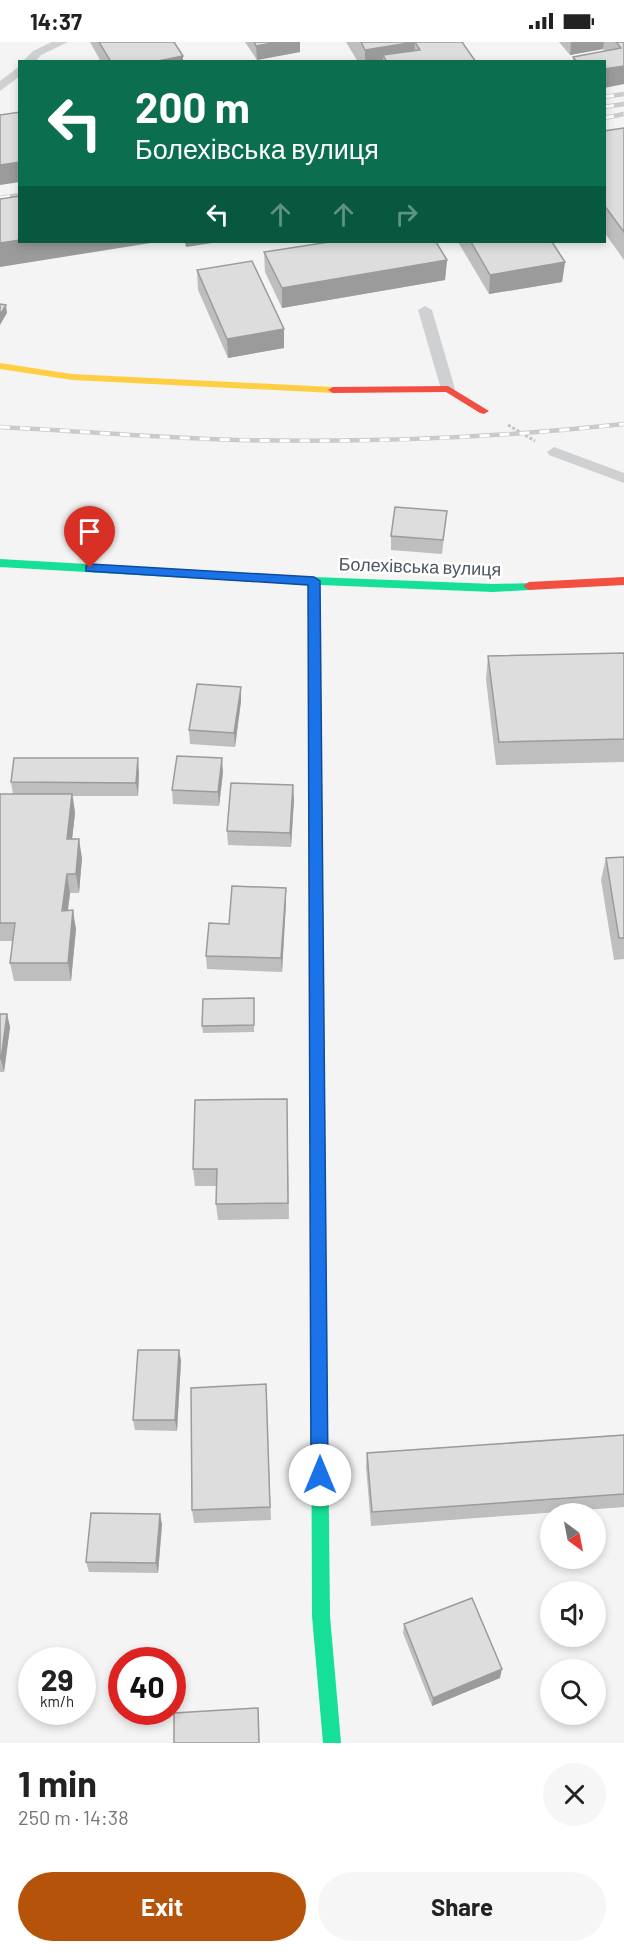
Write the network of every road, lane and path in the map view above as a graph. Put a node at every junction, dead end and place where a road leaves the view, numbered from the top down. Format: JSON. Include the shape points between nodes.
{"nodes":[{"id":1,"x":62,"y":42,"type":"edge"},
{"id":2,"x":30,"y":60,"type":"edge"},
{"id":3,"x":18,"y":71,"type":"edge"},
{"id":4,"x":0,"y":87,"type":"edge"},
{"id":5,"x":425,"y":310,"type":"dead end"},
{"id":6,"x":0,"y":366,"type":"edge"},
{"id":7,"x":448,"y":389,"type":"junction"},
{"id":8,"x":484,"y":411,"type":"joint"},
{"id":9,"x":554,"y":452,"type":"joint"},
{"id":10,"x":624,"y":478,"type":"edge"},
{"id":11,"x":0,"y":564,"type":"edge"},
{"id":12,"x":314,"y":581,"type":"junction"},
{"id":13,"x":624,"y":581,"type":"edge"},
{"id":14,"x":332,"y":1743,"type":"edge"}],
"edges":[{"from":1,"to":2,"type":"lane"},
{"from":3,"to":4,"type":"lane"},
{"from":5,"to":7,"type":"lane"},
{"from":6,"to":7,"type":"street","via":[[72,377],[305,390]]},
{"from":7,"to":8,"type":"street"},
{"from":8,"to":9,"type":"path"},
{"from":9,"to":10,"type":"lane"},
{"from":11,"to":12,"type":"street","name":"Болехівська вулиця"},
{"from":12,"to":13,"type":"street","name":"Болехівська вулиця","via":[[494,588]]},
{"from":12,"to":14,"type":"street","via":[[321,1616]]}]}
